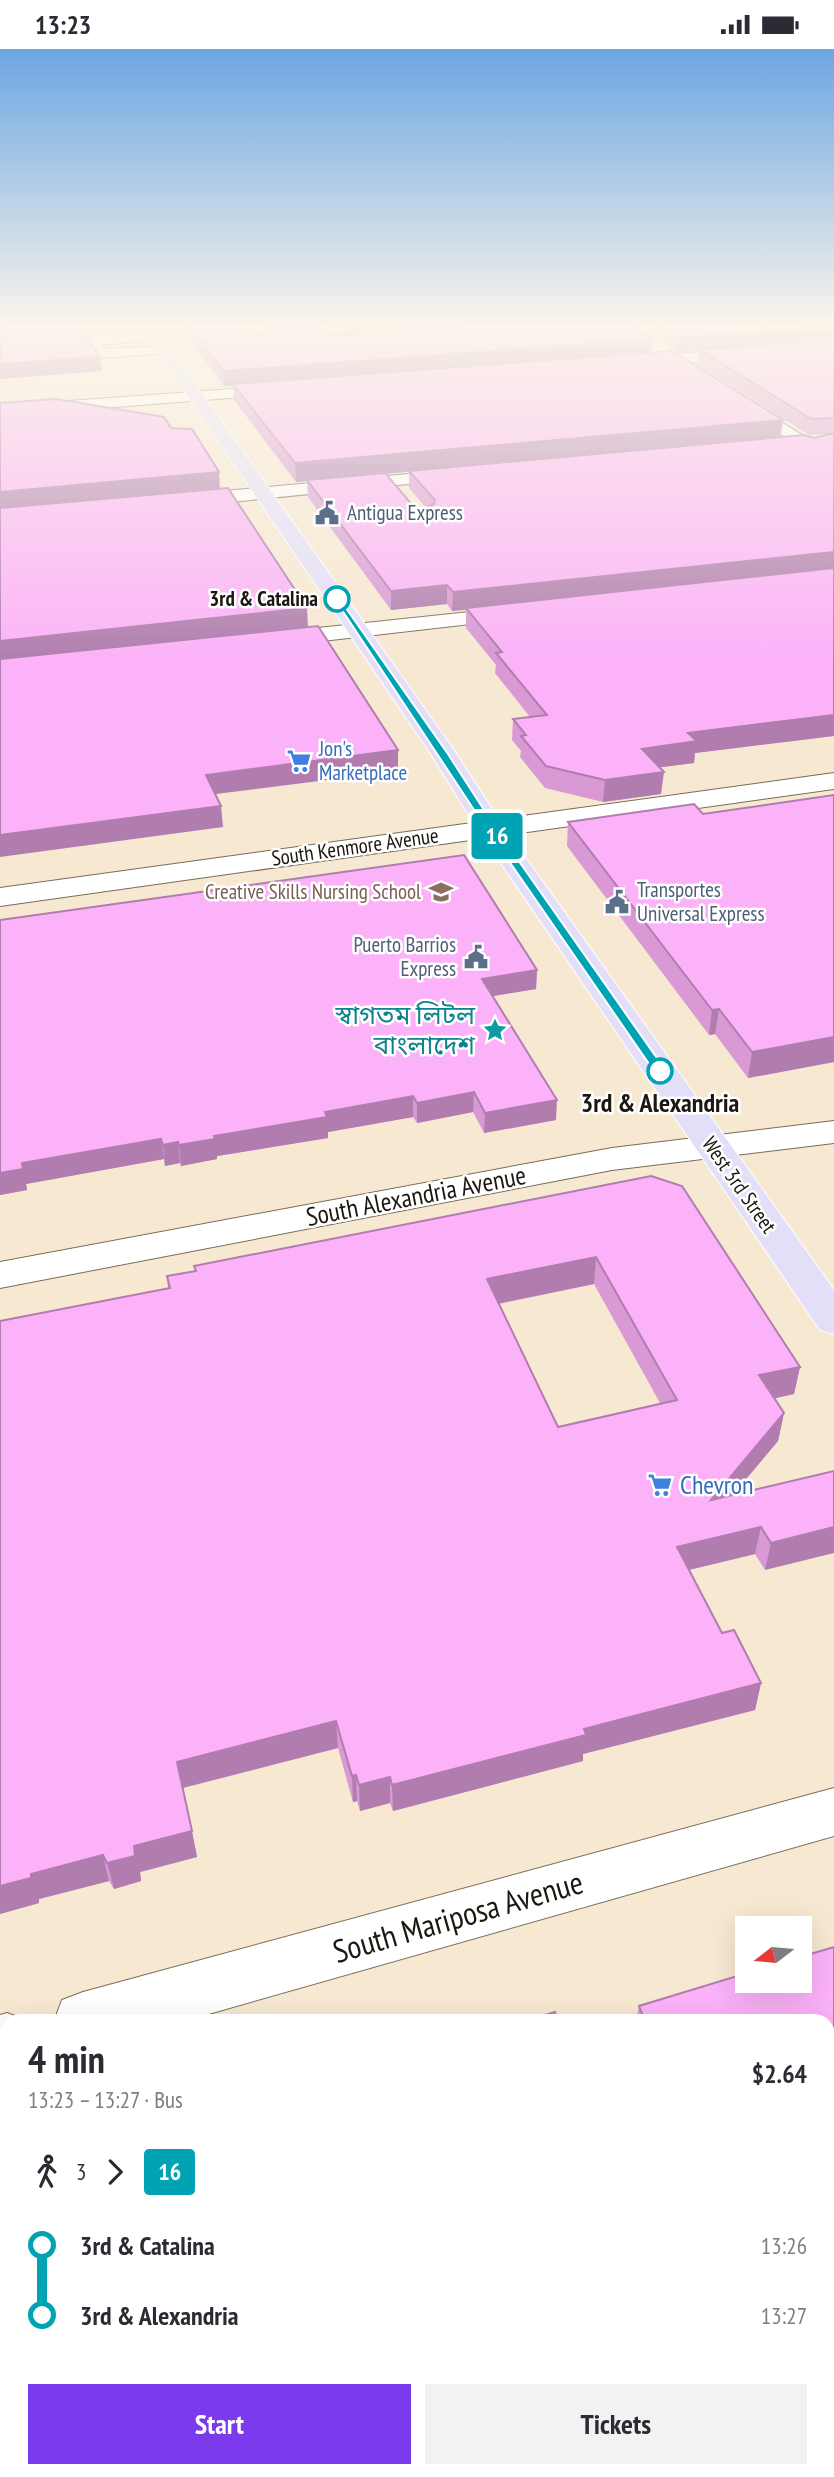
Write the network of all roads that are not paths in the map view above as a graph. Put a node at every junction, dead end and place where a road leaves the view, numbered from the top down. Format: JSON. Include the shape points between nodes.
{"nodes":[{"id":1,"x":224,"y":436,"type":"edge"},
{"id":2,"x":794,"y":436,"type":"edge"},
{"id":3,"x":834,"y":441,"type":"edge"},
{"id":4,"x":804,"y":443,"type":"junction"},
{"id":5,"x":771,"y":446,"type":"edge"},
{"id":6,"x":834,"y":463,"type":"edge"},
{"id":7,"x":482,"y":473,"type":"edge"},
{"id":8,"x":390,"y":481,"type":"junction"},
{"id":9,"x":263,"y":493,"type":"junction"},
{"id":10,"x":407,"y":500,"type":"edge"},
{"id":11,"x":161,"y":503,"type":"edge"},
{"id":12,"x":531,"y":611,"type":"edge"},
{"id":13,"x":358,"y":630,"type":"junction"},
{"id":14,"x":245,"y":643,"type":"edge"},
{"id":15,"x":834,"y":781,"type":"edge"},
{"id":16,"x":491,"y":828,"type":"junction"},
{"id":17,"x":0,"y":897,"type":"edge"},
{"id":18,"x":834,"y":1132,"type":"edge"},
{"id":19,"x":712,"y":1147,"type":"junction"},
{"id":20,"x":0,"y":1275,"type":"edge"},
{"id":21,"x":834,"y":1320,"type":"edge"},
{"id":22,"x":834,"y":1812,"type":"edge"},
{"id":23,"x":108,"y":2014,"type":"edge"}],
"edges":[{"from":1,"to":9,"type":"main road","name":"West 3rd Street"},
{"from":2,"to":4,"type":"street"},
{"from":3,"to":4,"type":"street"},
{"from":4,"to":5,"type":"street"},
{"from":4,"to":6,"type":"street"},
{"from":7,"to":8,"type":"street"},
{"from":8,"to":9,"type":"street"},
{"from":8,"to":10,"type":"street"},
{"from":9,"to":11,"type":"street"},
{"from":9,"to":13,"type":"main road","name":"West 3rd Street"},
{"from":12,"to":13,"type":"street"},
{"from":13,"to":14,"type":"street"},
{"from":13,"to":16,"type":"main road","name":"West 3rd Street"},
{"from":15,"to":16,"type":"street","name":"South Kenmore Avenue"},
{"from":16,"to":17,"type":"street","name":"South Kenmore Avenue"},
{"from":16,"to":19,"type":"main road","name":"West 3rd Street"},
{"from":18,"to":19,"type":"street","name":"South Alexandria Avenue"},
{"from":19,"to":20,"type":"street","name":"South Alexandria Avenue","via":[[612,1159]]},
{"from":19,"to":21,"type":"main road","name":"West 3rd Street"},
{"from":22,"to":23,"type":"street","name":"South Mariposa Avenue"}]}
